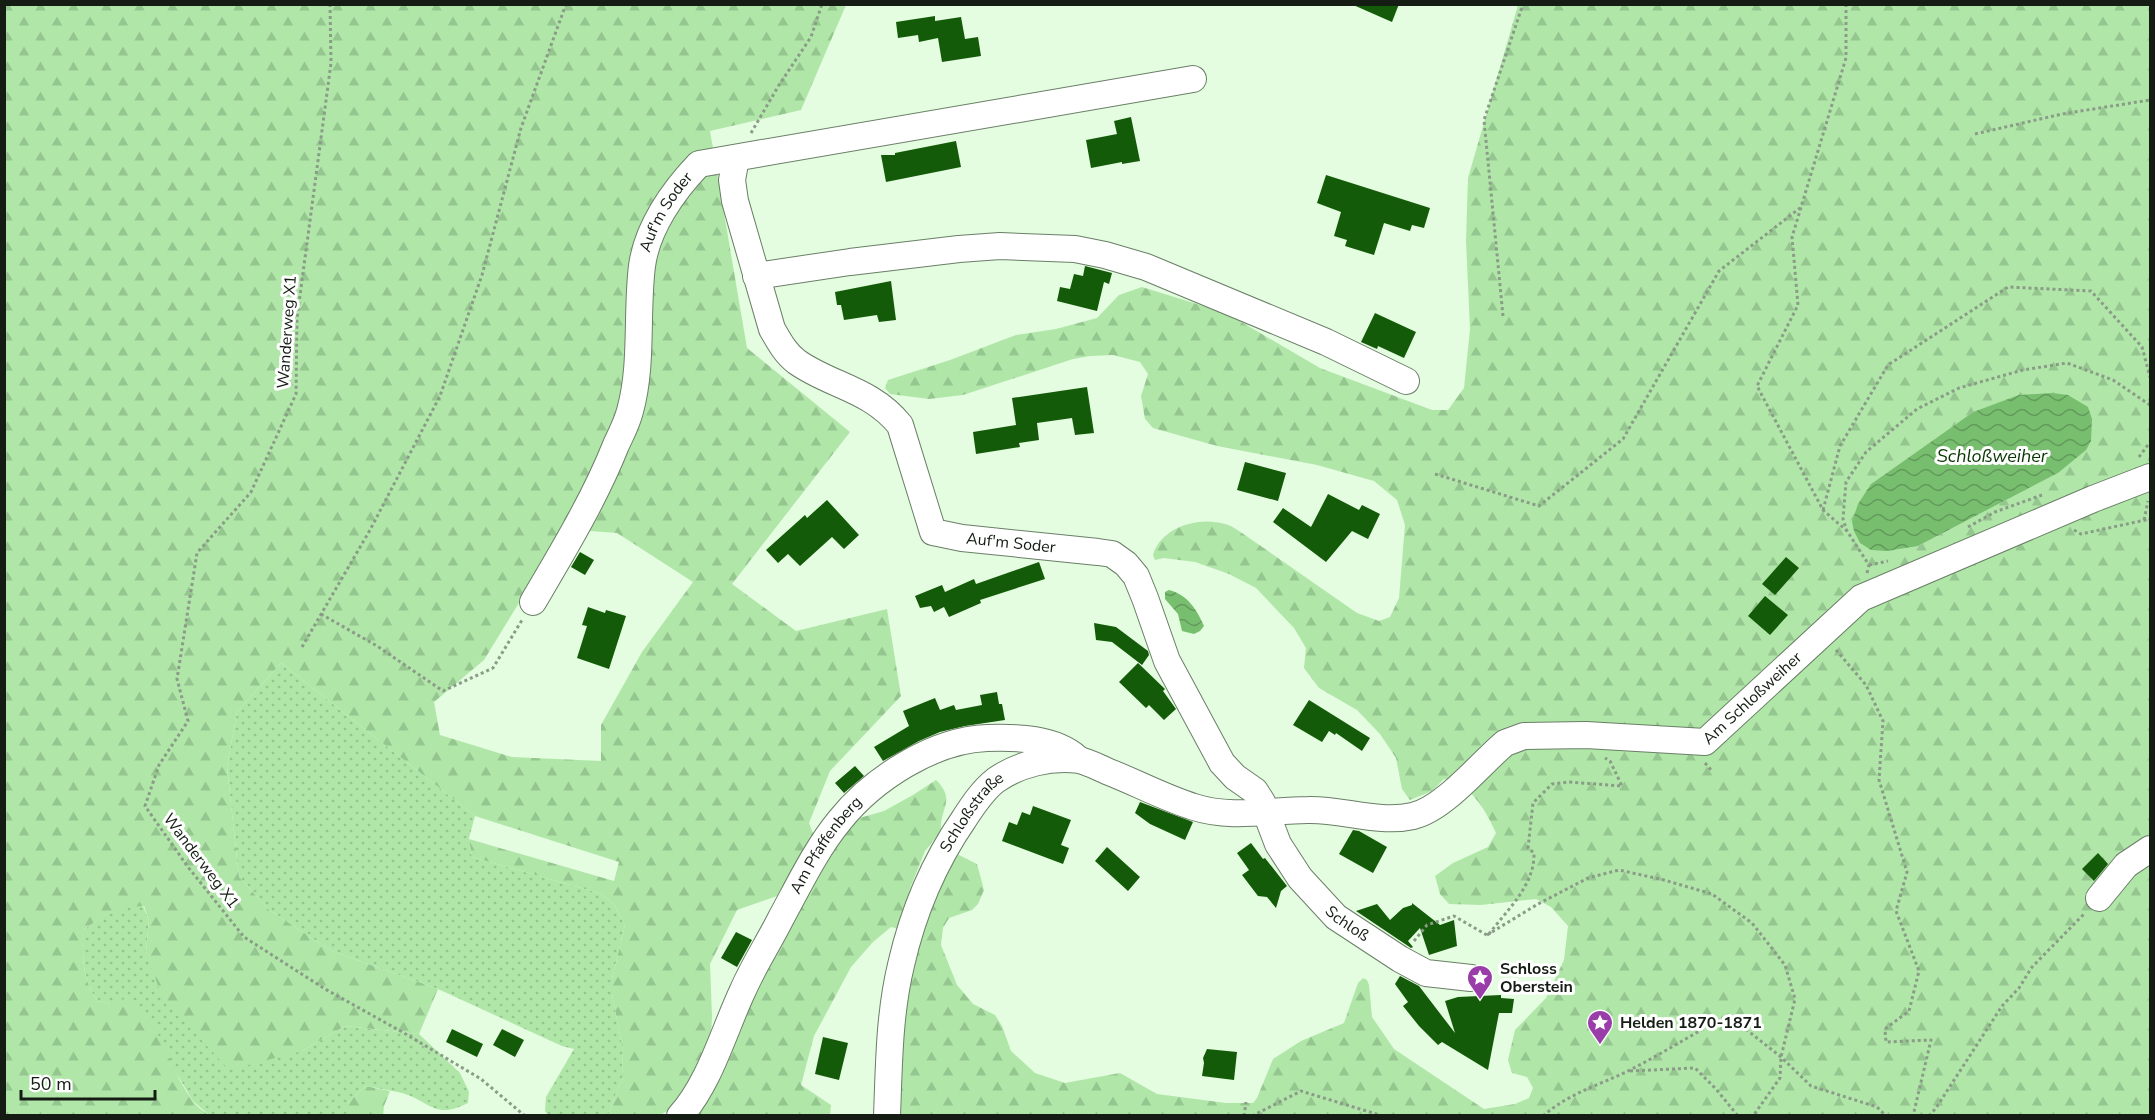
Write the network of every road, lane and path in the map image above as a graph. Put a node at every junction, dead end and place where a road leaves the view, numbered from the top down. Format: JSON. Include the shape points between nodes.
{"nodes":[{"id":1,"x":330,"y":4,"type":"edge"},
{"id":2,"x":566,"y":4,"type":"edge"},
{"id":3,"x":822,"y":4,"type":"edge"},
{"id":4,"x":1523,"y":4,"type":"edge"},
{"id":5,"x":1845,"y":4,"type":"edge"},
{"id":6,"x":1193,"y":79,"type":"dead end"},
{"id":7,"x":2151,"y":100,"type":"edge"},
{"id":8,"x":1975,"y":134,"type":"dead end"},
{"id":9,"x":736,"y":158,"type":"junction"},
{"id":10,"x":1802,"y":207,"type":"junction"},
{"id":11,"x":756,"y":276,"type":"junction"},
{"id":12,"x":1503,"y":316,"type":"dead end"},
{"id":13,"x":2151,"y":377,"type":"edge"},
{"id":14,"x":1406,"y":381,"type":"dead end"},
{"id":15,"x":2151,"y":405,"type":"edge"},
{"id":16,"x":2151,"y":442,"type":"edge"},
{"id":17,"x":2143,"y":469,"type":"edge"},
{"id":18,"x":1435,"y":474,"type":"dead end"},
{"id":19,"x":1823,"y":510,"type":"junction"},
{"id":20,"x":2052,"y":516,"type":"junction"},
{"id":21,"x":2151,"y":519,"type":"edge"},
{"id":22,"x":1847,"y":531,"type":"junction"},
{"id":23,"x":1869,"y":565,"type":"dead end"},
{"id":24,"x":533,"y":602,"type":"joint"},
{"id":25,"x":321,"y":614,"type":"junction"},
{"id":26,"x":1821,"y":633,"type":"junction"},
{"id":27,"x":302,"y":647,"type":"dead end"},
{"id":28,"x":1606,"y":751,"type":"dead end"},
{"id":29,"x":1080,"y":760,"type":"junction"},
{"id":30,"x":1266,"y":813,"type":"junction"},
{"id":31,"x":2151,"y":849,"type":"edge"},
{"id":32,"x":2098,"y":898,"type":"joint"},
{"id":33,"x":1487,"y":935,"type":"junction"},
{"id":34,"x":1400,"y":959,"type":"junction"},
{"id":35,"x":1471,"y":978,"type":"dead end"},
{"id":36,"x":1782,"y":1057,"type":"junction"},
{"id":37,"x":1628,"y":1071,"type":"junction"},
{"id":38,"x":1246,"y":1102,"type":"dead end"},
{"id":39,"x":684,"y":1113,"type":"edge"},
{"id":40,"x":525,"y":1116,"type":"edge"},
{"id":41,"x":886,"y":1116,"type":"edge"},
{"id":42,"x":1244,"y":1116,"type":"edge"},
{"id":43,"x":1252,"y":1116,"type":"edge"},
{"id":44,"x":1383,"y":1116,"type":"edge"},
{"id":45,"x":1544,"y":1116,"type":"edge"},
{"id":46,"x":1738,"y":1116,"type":"edge"},
{"id":47,"x":1753,"y":1116,"type":"edge"},
{"id":48,"x":1886,"y":1116,"type":"edge"},
{"id":49,"x":1913,"y":1116,"type":"edge"},
{"id":50,"x":1929,"y":1116,"type":"edge"}],
"edges":[{"from":1,"to":40,"type":"path","name":"Wanderweg X1","via":[[331,63],[297,318],[296,394],[251,492],[197,553],[177,679],[188,722],[159,765],[145,806],[244,937],[481,1079]]},
{"from":2,"to":25,"type":"path","via":[[521,128],[482,275],[440,396]]},
{"from":3,"to":9,"type":"path","via":[[811,37]]},
{"from":4,"to":12,"type":"path","via":[[1484,120]]},
{"from":5,"to":10,"type":"path","via":[[1846,58]]},
{"from":6,"to":9,"type":"street","name":"Auf'm Soder"},
{"from":7,"to":8,"type":"path","via":[[2062,114]]},
{"from":9,"to":11,"type":"street","name":"Auf'm Soder","via":[[732,180],[735,201]]},
{"from":9,"to":24,"type":"street","name":"Auf'm Soder","via":[[699,164],[682,182],[652,232],[642,264],[637,373],[630,412],[572,536]]},
{"from":10,"to":18,"type":"path","via":[[1719,271],[1623,439],[1539,506]]},
{"from":10,"to":19,"type":"path","via":[[1792,237],[1798,305],[1757,386]]},
{"from":11,"to":14,"type":"street","via":[[959,249],[1076,249],[1157,271],[1326,342]]},
{"from":11,"to":30,"type":"street","name":"Auf'm Soder","via":[[782,347],[797,362],[877,403],[900,425],[933,532],[1112,554],[1126,564],[1136,576],[1167,661],[1222,763],[1255,790]]},
{"from":13,"to":19,"type":"path","via":[[2142,347],[2091,291],[2008,287],[1888,365],[1840,446]]},
{"from":15,"to":22,"type":"path","via":[[2113,380],[2067,363],[2023,370],[1959,388],[1917,409],[1866,452],[1846,482],[1842,519]]},
{"from":16,"to":17,"type":"path"},
{"from":17,"to":20,"type":"street","name":"Am Schloßweiher"},
{"from":19,"to":22,"type":"path"},
{"from":20,"to":21,"type":"path","via":[[2081,534]]},
{"from":20,"to":26,"type":"street","name":"Am Schloßweiher","via":[[1861,598]]},
{"from":22,"to":23,"type":"path"},
{"from":24,"to":25,"type":"path","via":[[493,668],[443,691]]},
{"from":25,"to":27,"type":"path"},
{"from":26,"to":30,"type":"street","name":"Am Schloßweiher","via":[[1705,742],[1586,735],[1524,736],[1505,743],[1434,807],[1414,816],[1378,819],[1309,810]]},
{"from":26,"to":49,"type":"path","via":[[1866,685],[1883,721],[1879,780],[1907,872],[1896,910],[1919,971],[1909,1011],[1885,1029],[1886,1042],[1930,1040]]},
{"from":28,"to":33,"type":"path","via":[[1600,755],[1610,761],[1622,786],[1552,784],[1533,803],[1528,848],[1534,853],[1534,866],[1517,900]]},
{"from":29,"to":30,"type":"street","name":"Schloßstraße","via":[[1195,807]]},
{"from":29,"to":39,"type":"street","name":"Am Pfaffenberg","via":[[1056,744],[971,738],[929,752],[858,801],[840,819],[806,873],[744,988]]},
{"from":29,"to":41,"type":"street","name":"Schloßstraße","via":[[1037,762],[994,781],[976,800],[932,872],[900,965],[890,1033]]},
{"from":30,"to":34,"type":"street","name":"Schloß","via":[[1278,844],[1300,878],[1336,916]]},
{"from":31,"to":32,"type":"street","via":[[2126,865]]},
{"from":32,"to":50,"type":"path","via":[[2032,967],[2002,1005]]},
{"from":33,"to":34,"type":"path","via":[[1451,916],[1427,925]]},
{"from":33,"to":36,"type":"path","via":[[1588,878],[1619,870],[1712,894],[1752,923],[1785,965],[1795,999]]},
{"from":34,"to":35,"type":"street","name":"Schloß","via":[[1426,973]]},
{"from":36,"to":37,"type":"path","via":[[1728,1015]]},
{"from":36,"to":47,"type":"path","via":[[1780,1078]]},
{"from":36,"to":48,"type":"path","via":[[1811,1086],[1877,1107]]},
{"from":37,"to":45,"type":"path","via":[[1556,1104]]},
{"from":37,"to":46,"type":"path","via":[[1695,1068]]},
{"from":38,"to":42,"type":"path"},
{"from":43,"to":44,"type":"path","via":[[1301,1091]]}]}
